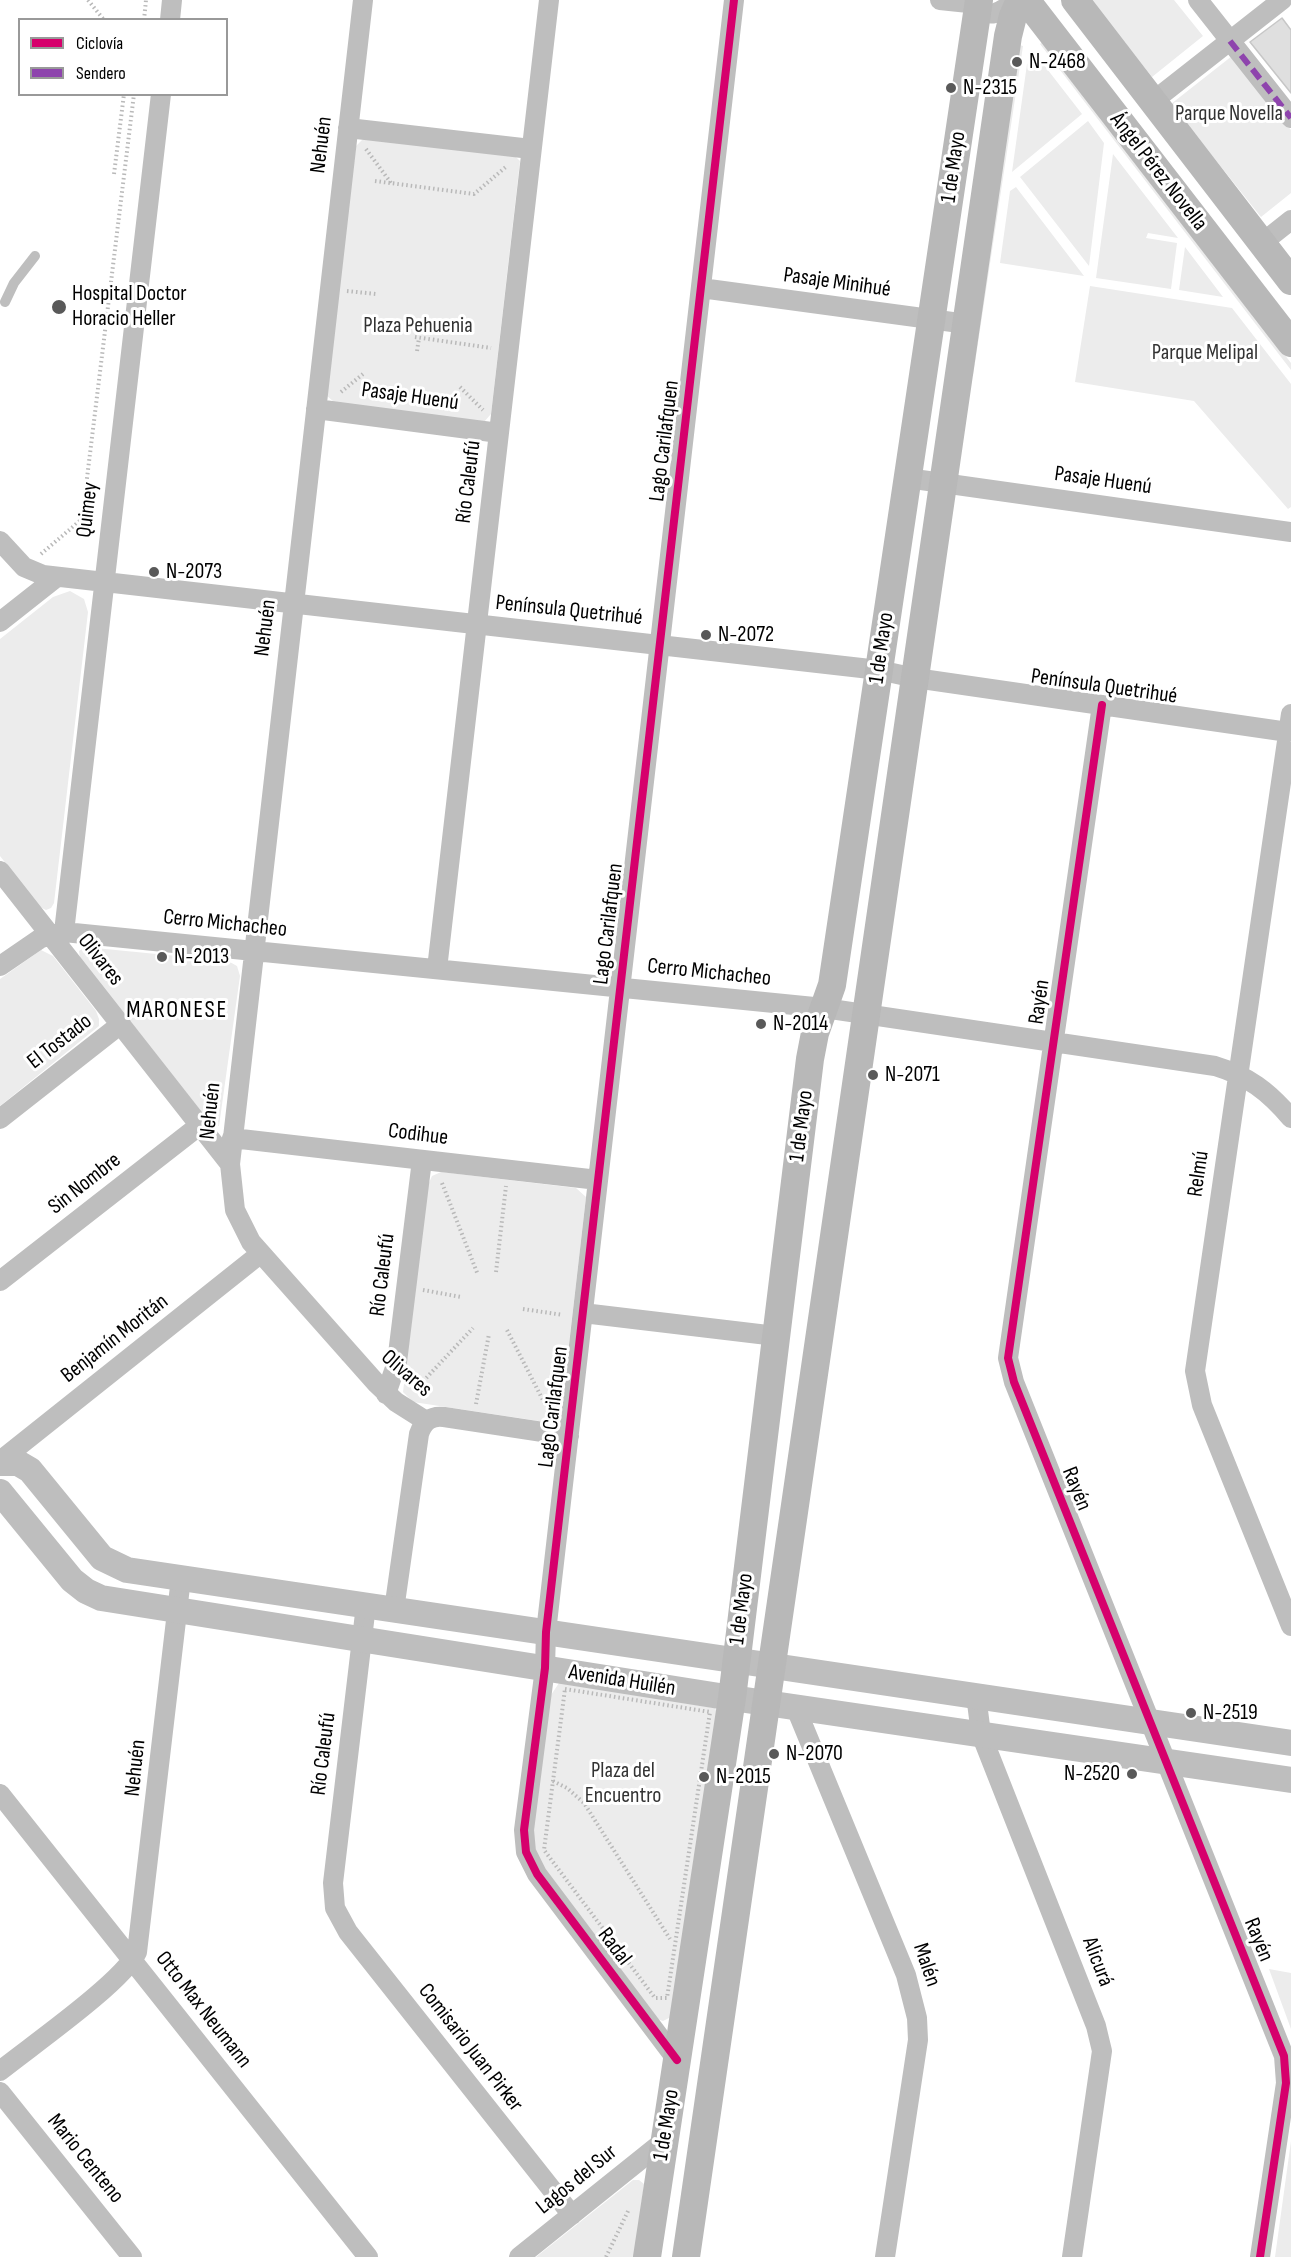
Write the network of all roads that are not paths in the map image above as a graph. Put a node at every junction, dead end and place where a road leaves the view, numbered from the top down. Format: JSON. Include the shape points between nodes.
{"nodes":[{"id":1,"x":172,"y":0,"type":"edge"},
{"id":2,"x":363,"y":0,"type":"edge"},
{"id":3,"x":549,"y":0,"type":"edge"},
{"id":4,"x":734,"y":0,"type":"edge"},
{"id":5,"x":940,"y":0,"type":"edge"},
{"id":6,"x":1018,"y":0,"type":"edge"},
{"id":7,"x":1026,"y":0,"type":"edge"},
{"id":8,"x":1075,"y":0,"type":"edge"},
{"id":9,"x":1198,"y":0,"type":"edge"},
{"id":10,"x":1282,"y":0,"type":"edge"},
{"id":11,"x":979,"y":2,"type":"edge"},
{"id":12,"x":170,"y":18,"type":"edge"},
{"id":13,"x":1230,"y":40,"type":"junction"},
{"id":14,"x":161,"y":96,"type":"edge"},
{"id":15,"x":1152,"y":102,"type":"junction"},
{"id":16,"x":1291,"y":118,"type":"edge"},
{"id":17,"x":354,"y":135,"type":"junction"},
{"id":18,"x":531,"y":148,"type":"junction"},
{"id":19,"x":1291,"y":220,"type":"edge"},
{"id":20,"x":1262,"y":243,"type":"junction"},
{"id":21,"x":35,"y":256,"type":"dead end"},
{"id":22,"x":1291,"y":281,"type":"edge"},
{"id":23,"x":701,"y":288,"type":"junction"},
{"id":24,"x":5,"y":303,"type":"edge"},
{"id":25,"x":931,"y":320,"type":"junction"},
{"id":26,"x":967,"y":324,"type":"junction"},
{"id":27,"x":1291,"y":343,"type":"edge"},
{"id":28,"x":316,"y":409,"type":"junction"},
{"id":29,"x":499,"y":433,"type":"junction"},
{"id":30,"x":907,"y":478,"type":"junction"},
{"id":31,"x":943,"y":483,"type":"junction"},
{"id":32,"x":1291,"y":532,"type":"edge"},
{"id":33,"x":0,"y":541,"type":"edge"},
{"id":34,"x":57,"y":577,"type":"junction"},
{"id":35,"x":104,"y":582,"type":"junction"},
{"id":36,"x":293,"y":603,"type":"junction"},
{"id":37,"x":0,"y":622,"type":"edge"},
{"id":38,"x":477,"y":624,"type":"junction"},
{"id":39,"x":660,"y":645,"type":"junction"},
{"id":40,"x":879,"y":669,"type":"junction"},
{"id":41,"x":915,"y":678,"type":"junction"},
{"id":42,"x":1102,"y":705,"type":"junction"},
{"id":43,"x":1290,"y":723,"type":"edge"},
{"id":44,"x":0,"y":871,"type":"edge"},
{"id":45,"x":57,"y":933,"type":"junction"},
{"id":46,"x":253,"y":951,"type":"junction"},
{"id":47,"x":0,"y":966,"type":"edge"},
{"id":48,"x":437,"y":969,"type":"junction"},
{"id":49,"x":620,"y":988,"type":"junction"},
{"id":50,"x":824,"y":1008,"type":"junction"},
{"id":51,"x":867,"y":1014,"type":"junction"},
{"id":52,"x":121,"y":1024,"type":"junction"},
{"id":53,"x":1053,"y":1040,"type":"junction"},
{"id":54,"x":1238,"y":1074,"type":"junction"},
{"id":55,"x":1291,"y":1118,"type":"edge"},
{"id":56,"x":0,"y":1119,"type":"edge"},
{"id":57,"x":200,"y":1125,"type":"junction"},
{"id":58,"x":232,"y":1138,"type":"junction"},
{"id":59,"x":422,"y":1160,"type":"junction"},
{"id":60,"x":230,"y":1164,"type":"junction"},
{"id":61,"x":598,"y":1180,"type":"junction"},
{"id":62,"x":260,"y":1254,"type":"junction"},
{"id":63,"x":0,"y":1281,"type":"edge"},
{"id":64,"x":575,"y":1315,"type":"junction"},
{"id":65,"x":776,"y":1336,"type":"junction"},
{"id":66,"x":386,"y":1394,"type":"junction"},
{"id":67,"x":426,"y":1421,"type":"junction"},
{"id":68,"x":569,"y":1436,"type":"junction"},
{"id":69,"x":0,"y":1462,"type":"edge"},
{"id":70,"x":0,"y":1492,"type":"edge"},
{"id":71,"x":181,"y":1578,"type":"junction"},
{"id":72,"x":366,"y":1605,"type":"junction"},
{"id":73,"x":178,"y":1610,"type":"junction"},
{"id":74,"x":394,"y":1610,"type":"junction"},
{"id":75,"x":1291,"y":1626,"type":"edge"},
{"id":76,"x":546,"y":1632,"type":"junction"},
{"id":77,"x":362,"y":1639,"type":"junction"},
{"id":78,"x":736,"y":1660,"type":"junction"},
{"id":79,"x":772,"y":1665,"type":"junction"},
{"id":80,"x":545,"y":1668,"type":"junction"},
{"id":81,"x":976,"y":1695,"type":"junction"},
{"id":82,"x":732,"y":1698,"type":"junction"},
{"id":83,"x":767,"y":1703,"type":"junction"},
{"id":84,"x":795,"y":1706,"type":"junction"},
{"id":85,"x":1151,"y":1722,"type":"junction"},
{"id":86,"x":981,"y":1734,"type":"junction"},
{"id":87,"x":1291,"y":1743,"type":"edge"},
{"id":88,"x":1167,"y":1762,"type":"junction"},
{"id":89,"x":1291,"y":1780,"type":"edge"},
{"id":90,"x":0,"y":1794,"type":"edge"},
{"id":91,"x":526,"y":1852,"type":"joint"},
{"id":92,"x":335,"y":1908,"type":"joint"},
{"id":93,"x":133,"y":1961,"type":"junction"},
{"id":94,"x":677,"y":2060,"type":"junction"},
{"id":95,"x":0,"y":2071,"type":"edge"},
{"id":96,"x":0,"y":2092,"type":"edge"},
{"id":97,"x":665,"y":2140,"type":"junction"},
{"id":98,"x":572,"y":2215,"type":"junction"},
{"id":99,"x":132,"y":2257,"type":"edge"},
{"id":100,"x":368,"y":2257,"type":"edge"},
{"id":101,"x":519,"y":2257,"type":"edge"},
{"id":102,"x":647,"y":2257,"type":"edge"},
{"id":103,"x":686,"y":2257,"type":"edge"},
{"id":104,"x":885,"y":2257,"type":"edge"},
{"id":105,"x":1072,"y":2257,"type":"edge"},
{"id":106,"x":1260,"y":2257,"type":"edge"}],
"edges":[{"from":1,"to":12,"type":"street"},
{"from":2,"to":17,"type":"street","name":"Nehuén"},
{"from":3,"to":18,"type":"street","name":"Río Caleufú"},
{"from":4,"to":23,"type":"street","name":"Lago Carilafquen"},
{"from":5,"to":11,"type":"street"},
{"from":6,"to":11,"type":"street","via":[[994,15],[984,12]]},
{"from":6,"to":26,"type":"main road","name":"1 de Mayo","via":[[1008,36]]},
{"from":7,"to":27,"type":"main road","name":"Ángel Pérez Novella"},
{"from":8,"to":15,"type":"main road","name":"Ángel Pérez Novella"},
{"from":9,"to":13,"type":"street"},
{"from":10,"to":13,"type":"street"},
{"from":11,"to":25,"type":"main road","name":"1 de Mayo"},
{"from":13,"to":15,"type":"street"},
{"from":13,"to":16,"type":"street"},
{"from":14,"to":35,"type":"street","name":"Quimey"},
{"from":15,"to":20,"type":"main road","name":"Ángel Pérez Novella"},
{"from":17,"to":18,"type":"street"},
{"from":17,"to":28,"type":"street","name":"Nehuén"},
{"from":18,"to":29,"type":"street","name":"Río Caleufú"},
{"from":19,"to":20,"type":"street"},
{"from":20,"to":22,"type":"main road","name":"Ángel Pérez Novella"},
{"from":21,"to":24,"type":"lane"},
{"from":23,"to":25,"type":"street","name":"Pasaje Minihué"},
{"from":23,"to":39,"type":"street","name":"Lago Carilafquen"},
{"from":25,"to":26,"type":"street","name":"Pasaje Minihué"},
{"from":25,"to":30,"type":"main road","name":"1 de Mayo"},
{"from":26,"to":31,"type":"main road","name":"1 de Mayo"},
{"from":28,"to":29,"type":"street","name":"Pasaje Huenú"},
{"from":28,"to":36,"type":"street","name":"Nehuén"},
{"from":29,"to":38,"type":"street","name":"Río Caleufú"},
{"from":30,"to":31,"type":"street","name":"Pasaje Huenú"},
{"from":30,"to":40,"type":"main road","name":"1 de Mayo"},
{"from":31,"to":32,"type":"street","name":"Pasaje Huenú"},
{"from":31,"to":41,"type":"main road","name":"1 de Mayo"},
{"from":33,"to":34,"type":"street","name":"Península Quetrihué","via":[[24,567]]},
{"from":34,"to":35,"type":"street","name":"Península Quetrihué"},
{"from":34,"to":37,"type":"street"},
{"from":35,"to":36,"type":"street","name":"Península Quetrihué"},
{"from":35,"to":45,"type":"street","name":"Quimey"},
{"from":36,"to":38,"type":"street","name":"Península Quetrihué"},
{"from":36,"to":46,"type":"street","name":"Nehuén"},
{"from":38,"to":39,"type":"street","name":"Península Quetrihué"},
{"from":38,"to":48,"type":"street","name":"Río Caleufú"},
{"from":39,"to":40,"type":"street","name":"Península Quetrihué"},
{"from":39,"to":49,"type":"street","name":"Lago Carilafquen"},
{"from":40,"to":41,"type":"street","name":"Península Quetrihué"},
{"from":40,"to":50,"type":"main road","name":"1 de Mayo","via":[[832,985]]},
{"from":41,"to":42,"type":"street","name":"Península Quetrihué"},
{"from":41,"to":51,"type":"main road","name":"1 de Mayo"},
{"from":42,"to":43,"type":"street","name":"Península Quetrihué"},
{"from":42,"to":53,"type":"street","name":"Rayén"},
{"from":43,"to":54,"type":"street","name":"Relmú"},
{"from":44,"to":45,"type":"street","name":"Olivares"},
{"from":45,"to":46,"type":"street","name":"Cerro Michacheo"},
{"from":45,"to":47,"type":"street","via":[[32,942]]},
{"from":45,"to":52,"type":"street","name":"Olivares"},
{"from":46,"to":48,"type":"street","name":"Cerro Michacheo"},
{"from":46,"to":58,"type":"street","name":"Nehuén"},
{"from":48,"to":49,"type":"street","name":"Cerro Michacheo"},
{"from":49,"to":50,"type":"street","name":"Cerro Michacheo"},
{"from":49,"to":61,"type":"street","name":"Lago Carilafquen"},
{"from":50,"to":51,"type":"street","name":"Cerro Michacheo"},
{"from":50,"to":65,"type":"main road","name":"1 de Mayo","via":[[810,1059]]},
{"from":51,"to":53,"type":"street","name":"Cerro Michacheo"},
{"from":51,"to":79,"type":"main road","name":"1 de Mayo"},
{"from":52,"to":56,"type":"street","name":"El Tostado"},
{"from":52,"to":57,"type":"street","name":"Olivares"},
{"from":53,"to":54,"type":"street","name":"Cerro Michacheo","via":[[1201,1063]]},
{"from":53,"to":85,"type":"street","name":"Rayén","via":[[1008,1347],[1010,1369]]},
{"from":54,"to":55,"type":"street","name":"Cerro Michacheo","via":[[1265,1089]]},
{"from":54,"to":75,"type":"street","name":"Relmú","via":[[1196,1383]]},
{"from":57,"to":60,"type":"street","name":"Olivares"},
{"from":57,"to":63,"type":"street","name":"Sin Nombre"},
{"from":58,"to":59,"type":"street","name":"Codihue"},
{"from":58,"to":60,"type":"street","name":"Nehuén"},
{"from":59,"to":61,"type":"street","name":"Codihue"},
{"from":59,"to":66,"type":"street","name":"Río Caleufú","via":[[397,1362]]},
{"from":60,"to":62,"type":"street","name":"Nehuén","via":[[238,1221]]},
{"from":61,"to":64,"type":"street","name":"Lago Carilafquen"},
{"from":62,"to":66,"type":"street","name":"Olivares"},
{"from":62,"to":69,"type":"street","name":"Benjamín Moritán"},
{"from":64,"to":65,"type":"street"},
{"from":64,"to":68,"type":"street","name":"Lago Carilafquen"},
{"from":65,"to":78,"type":"main road","name":"1 de Mayo"},
{"from":66,"to":67,"type":"street","name":"Olivares"},
{"from":67,"to":68,"type":"street","via":[[444,1417]]},
{"from":67,"to":74,"type":"street","via":[[419,1434]]},
{"from":68,"to":76,"type":"street","name":"Lago Carilafquen"},
{"from":69,"to":71,"type":"street","name":"Avenida Huilén","via":[[18,1463],[30,1470],[109,1564]]},
{"from":70,"to":73,"type":"street","name":"Avenida Huilén","via":[[72,1580],[86,1591],[101,1598]]},
{"from":71,"to":72,"type":"street","name":"Avenida Huilén"},
{"from":71,"to":73,"type":"street","name":"Nehuén"},
{"from":72,"to":74,"type":"street","name":"Avenida Huilén"},
{"from":72,"to":77,"type":"street","name":"Río Caleufú"},
{"from":73,"to":77,"type":"street","name":"Avenida Huilén"},
{"from":73,"to":93,"type":"street","name":"Nehuén","via":[[141,1933]]},
{"from":74,"to":76,"type":"street","name":"Avenida Huilén"},
{"from":76,"to":78,"type":"street","name":"Avenida Huilén"},
{"from":76,"to":80,"type":"street","name":"Lago Carilafquen"},
{"from":77,"to":80,"type":"street","name":"Avenida Huilén"},
{"from":77,"to":92,"type":"street","name":"Río Caleufú","via":[[333,1883]]},
{"from":78,"to":79,"type":"street","name":"Avenida Huilén"},
{"from":78,"to":82,"type":"main road","name":"1 de Mayo"},
{"from":79,"to":81,"type":"street","name":"Avenida Huilén"},
{"from":79,"to":83,"type":"main road","name":"1 de Mayo"},
{"from":80,"to":82,"type":"street","name":"Avenida Huilén"},
{"from":80,"to":91,"type":"street","name":"Lago Carilafquen","via":[[524,1830]]},
{"from":81,"to":85,"type":"street","name":"Avenida Huilén"},
{"from":81,"to":86,"type":"street","name":"Alicurá"},
{"from":82,"to":83,"type":"street","name":"Avenida Huilén"},
{"from":82,"to":94,"type":"main road","name":"1 de Mayo"},
{"from":83,"to":84,"type":"street","name":"Avenida Huilén"},
{"from":83,"to":103,"type":"main road","name":"1 de Mayo"},
{"from":84,"to":86,"type":"street","name":"Avenida Huilén"},
{"from":84,"to":104,"type":"street","name":"Malén","via":[[906,1975],[917,2018],[917,2057]]},
{"from":85,"to":87,"type":"street","name":"Avenida Huilén"},
{"from":85,"to":88,"type":"street","name":"Rayén"},
{"from":86,"to":88,"type":"street","name":"Avenida Huilén"},
{"from":86,"to":105,"type":"street","name":"Alicurá","via":[[1102,2050]]},
{"from":88,"to":89,"type":"street","name":"Avenida Huilén"},
{"from":88,"to":106,"type":"street","name":"Rayén","via":[[1284,2056],[1286,2083]]},
{"from":90,"to":93,"type":"street","name":"Otto Max Neumann"},
{"from":91,"to":94,"type":"street","name":"Radal","via":[[537,1874]]},
{"from":92,"to":98,"type":"street","name":"Comisario Juan Pirker","via":[[348,1932]]},
{"from":93,"to":95,"type":"street"},
{"from":93,"to":100,"type":"street","name":"Otto Max Neumann"},
{"from":94,"to":97,"type":"main road","name":"1 de Mayo"},
{"from":96,"to":99,"type":"street","name":"Mario Centeno"},
{"from":97,"to":98,"type":"street","name":"Lagos del Sur"},
{"from":97,"to":102,"type":"main road","name":"1 de Mayo"},
{"from":98,"to":101,"type":"street","name":"Lagos del Sur"}]}
